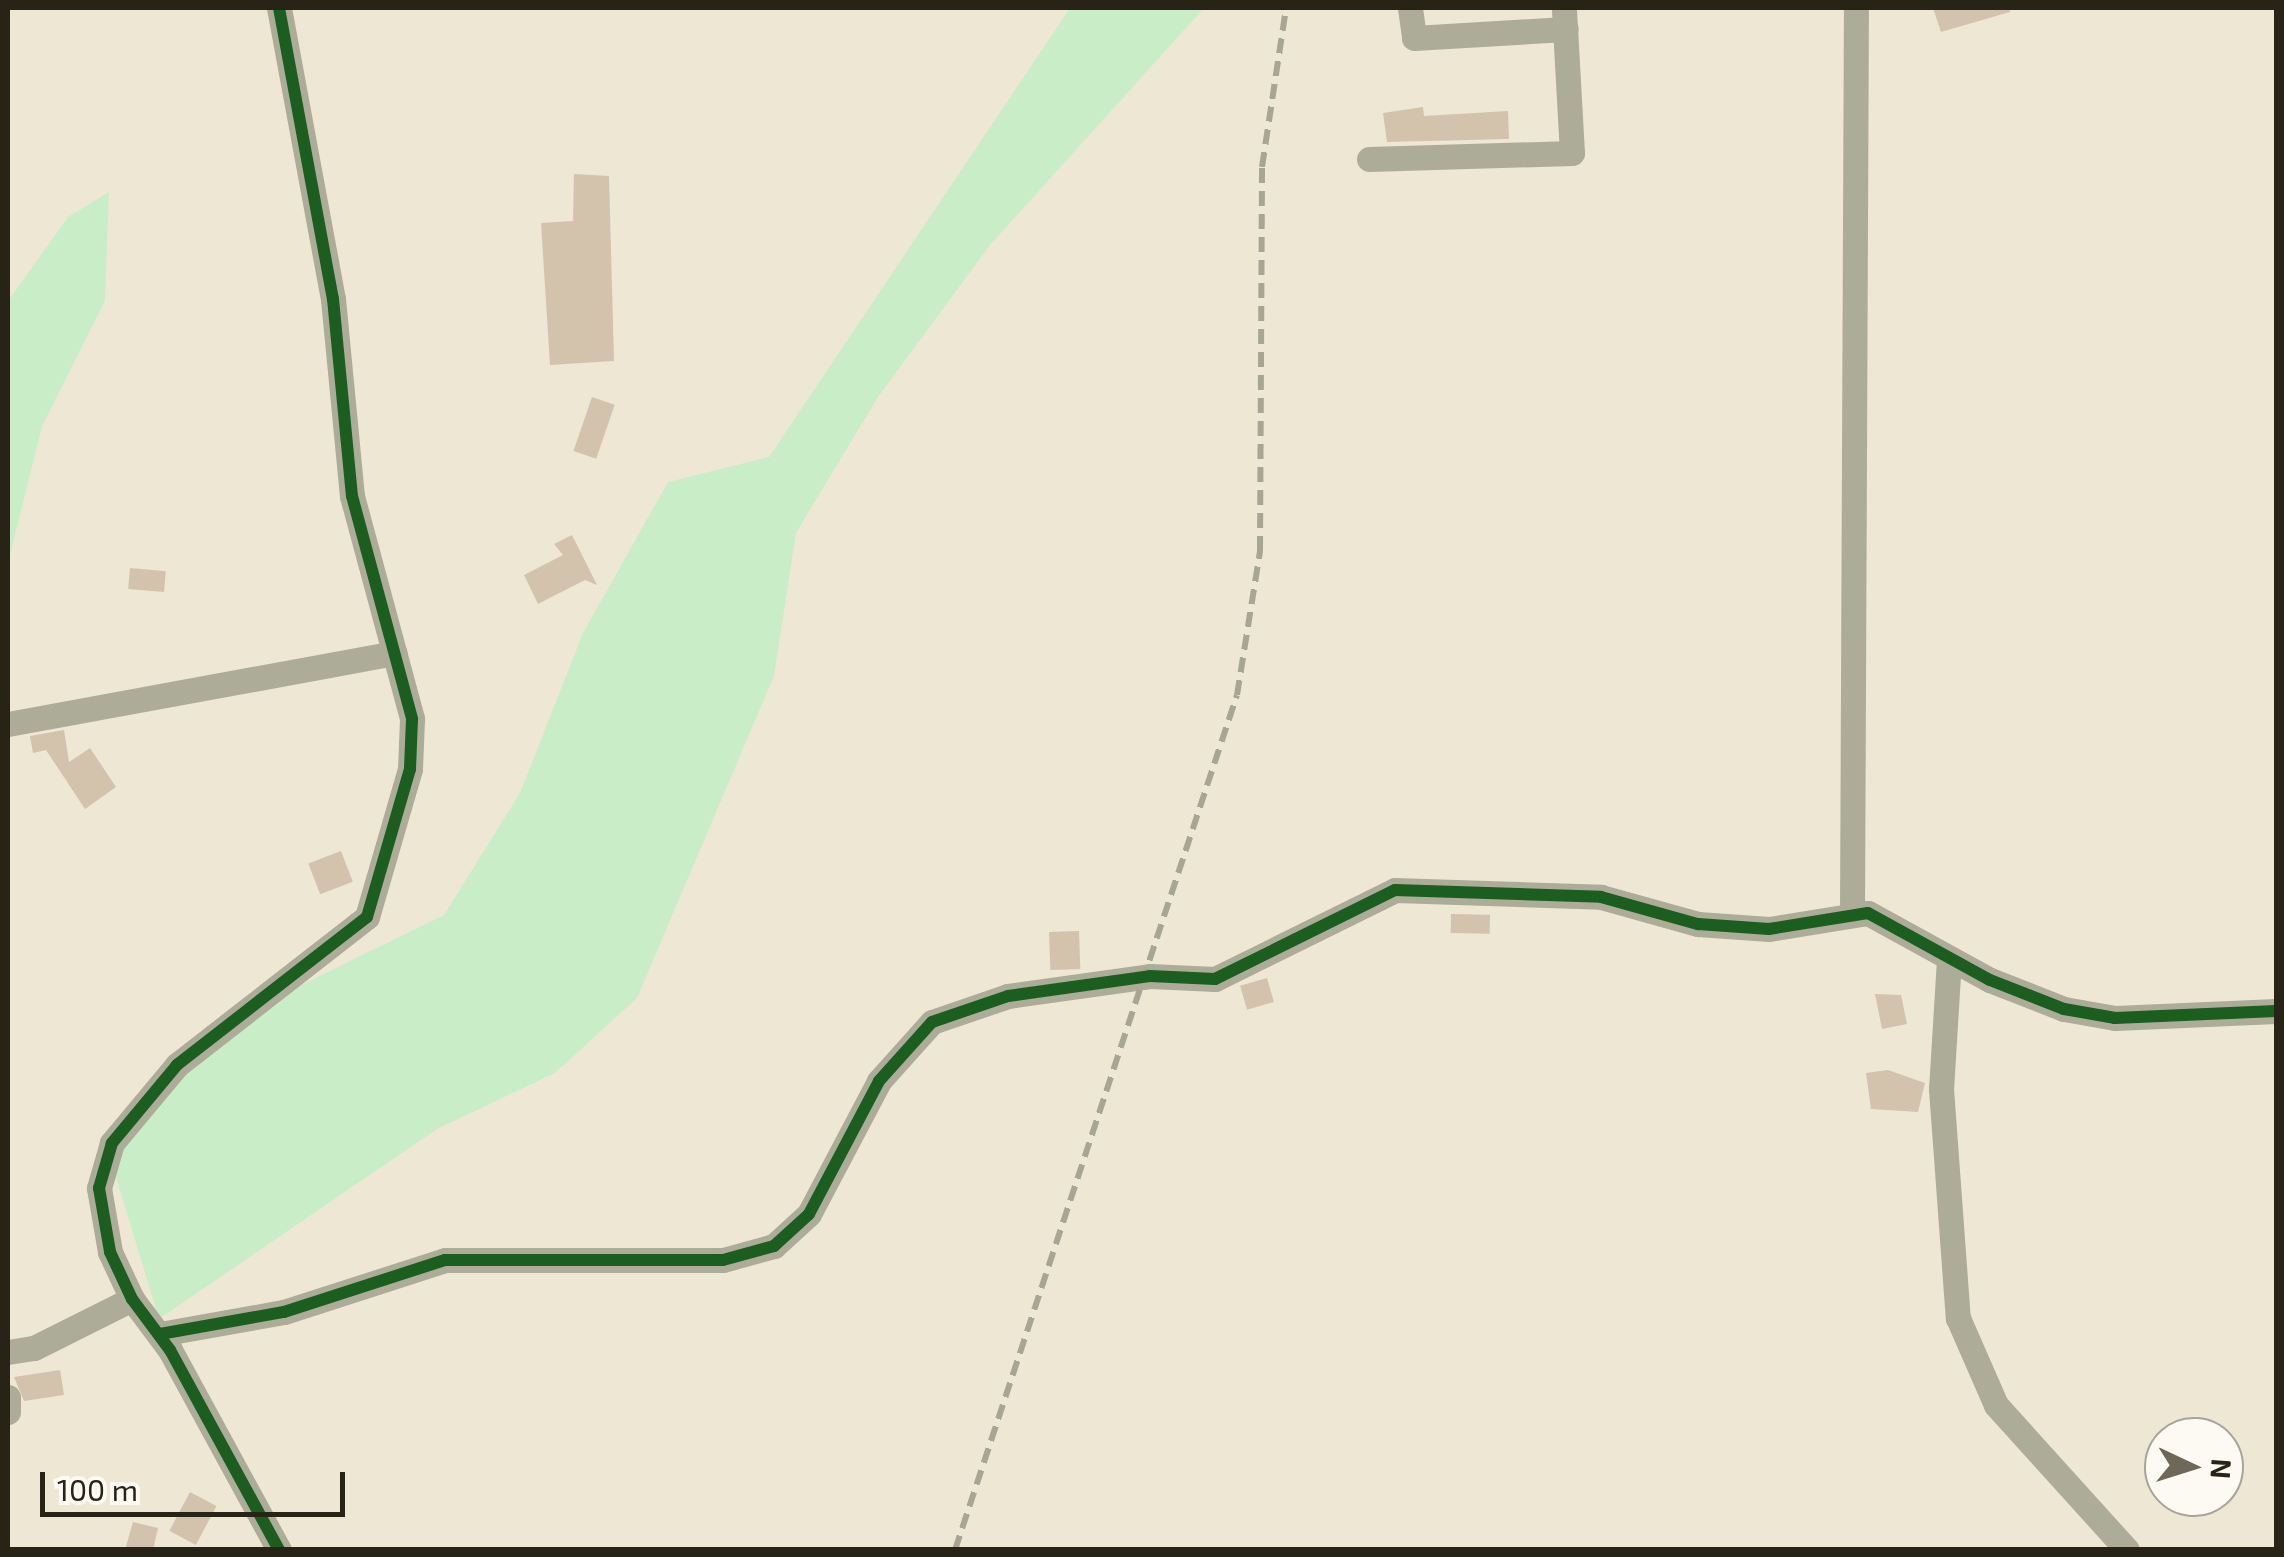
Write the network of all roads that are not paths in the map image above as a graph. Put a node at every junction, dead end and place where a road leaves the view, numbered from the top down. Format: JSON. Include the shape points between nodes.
{"nodes":[{"id":1,"x":278,"y":8,"type":"edge"},
{"id":2,"x":1410,"y":8,"type":"edge"},
{"id":3,"x":1856,"y":8,"type":"edge"},
{"id":4,"x":1565,"y":18,"type":"edge"},
{"id":5,"x":1369,"y":159,"type":"dead end"},
{"id":6,"x":395,"y":653,"type":"junction"},
{"id":7,"x":8,"y":724,"type":"edge"},
{"id":8,"x":1852,"y":914,"type":"junction"},
{"id":9,"x":1949,"y":959,"type":"junction"},
{"id":10,"x":2276,"y":1011,"type":"edge"},
{"id":11,"x":132,"y":1300,"type":"junction"},
{"id":12,"x":160,"y":1334,"type":"junction"},
{"id":13,"x":8,"y":1352,"type":"edge"},
{"id":14,"x":8,"y":1398,"type":"edge"},
{"id":15,"x":8,"y":1412,"type":"edge"},
{"id":16,"x":279,"y":1550,"type":"edge"},
{"id":17,"x":2127,"y":1550,"type":"edge"}],
"edges":[{"from":1,"to":6,"type":"street","via":[[333,298],[352,496]]},
{"from":2,"to":4,"type":"street","via":[[1414,38]]},
{"from":3,"to":8,"type":"street"},
{"from":4,"to":5,"type":"street","via":[[1572,153]]},
{"from":6,"to":7,"type":"street"},
{"from":6,"to":11,"type":"street","via":[[412,719],[410,769],[367,917],[177,1065],[112,1143],[101,1218]]},
{"from":8,"to":9,"type":"street","via":[[1868,912]]},
{"from":8,"to":12,"type":"street","via":[[1769,928],[1698,924],[1601,897],[1378,893],[1215,980],[1150,976],[1008,996],[932,1022],[879,1082],[808,1214],[774,1246],[723,1260],[445,1260],[284,1312]]},
{"from":9,"to":10,"type":"street","via":[[2064,1009],[2115,1018]]},
{"from":9,"to":17,"type":"street","via":[[1942,1108],[1958,1318],[1996,1405]]},
{"from":11,"to":12,"type":"street"},
{"from":11,"to":13,"type":"street","via":[[34,1348]]},
{"from":12,"to":16,"type":"street"},
{"from":14,"to":15,"type":"street"}]}
